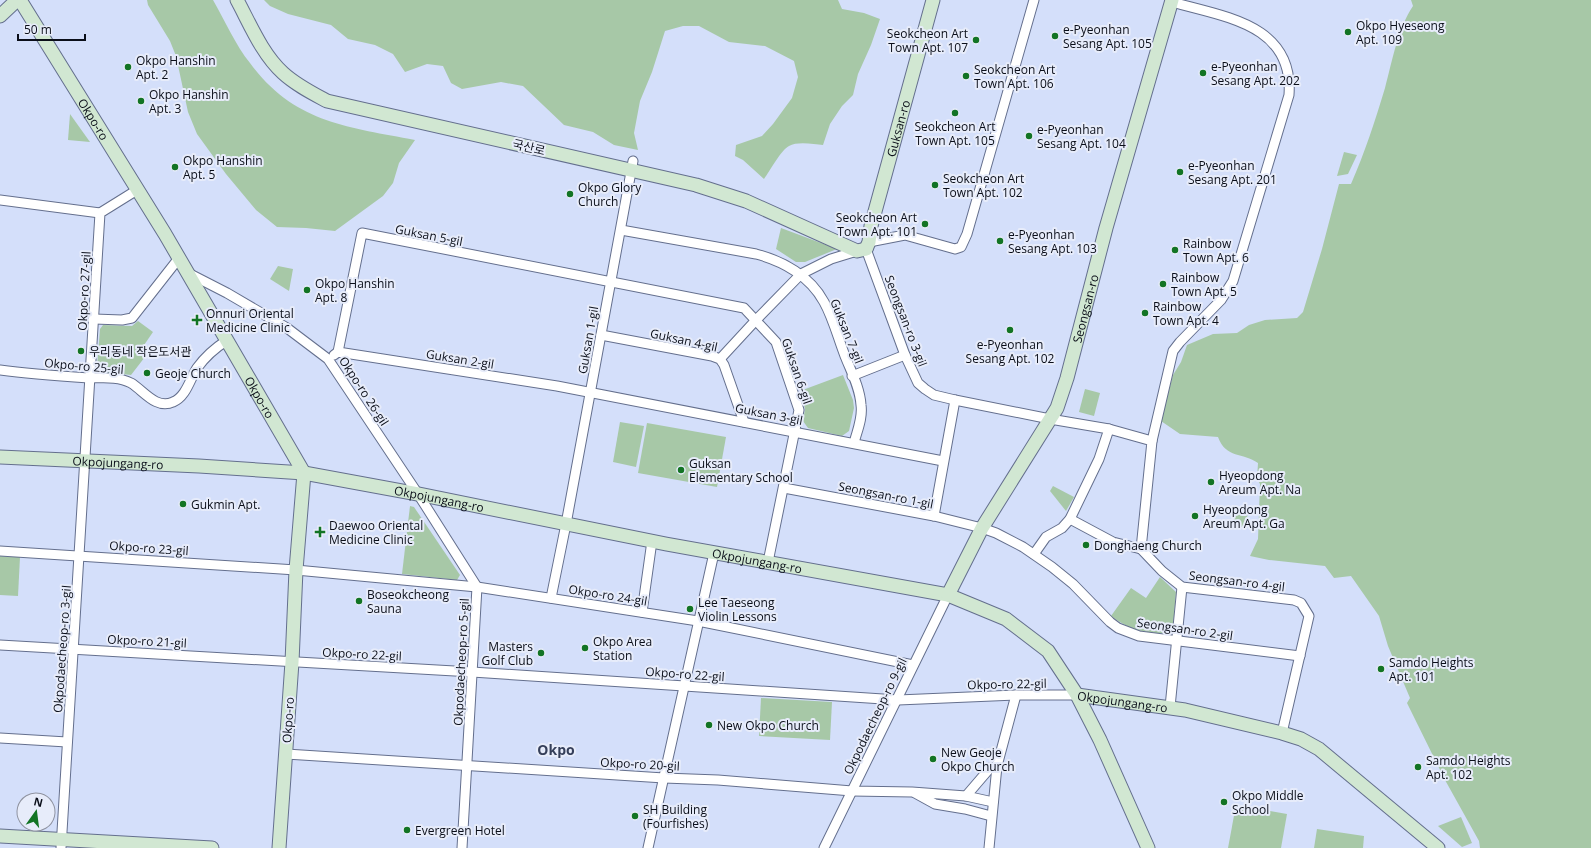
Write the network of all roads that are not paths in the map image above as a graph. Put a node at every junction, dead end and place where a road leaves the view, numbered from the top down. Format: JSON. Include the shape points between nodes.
{"nodes":[{"id":1,"x":18,"y":0,"type":"edge"},
{"id":2,"x":237,"y":0,"type":"edge"},
{"id":3,"x":244,"y":0,"type":"edge"},
{"id":4,"x":933,"y":0,"type":"edge"},
{"id":5,"x":1034,"y":0,"type":"edge"},
{"id":6,"x":1172,"y":1,"type":"edge"},
{"id":7,"x":0,"y":16,"type":"edge"},
{"id":8,"x":632,"y":166,"type":"junction"},
{"id":9,"x":137,"y":190,"type":"junction"},
{"id":10,"x":0,"y":200,"type":"edge"},
{"id":11,"x":100,"y":213,"type":"junction"},
{"id":12,"x":621,"y":230,"type":"junction"},
{"id":13,"x":864,"y":247,"type":"junction"},
{"id":14,"x":179,"y":258,"type":"junction"},
{"id":15,"x":188,"y":273,"type":"junction"},
{"id":16,"x":801,"y":274,"type":"junction"},
{"id":17,"x":611,"y":283,"type":"junction"},
{"id":18,"x":94,"y":319,"type":"junction"},
{"id":19,"x":756,"y":320,"type":"junction"},
{"id":20,"x":601,"y":335,"type":"junction"},
{"id":21,"x":226,"y":341,"type":"junction"},
{"id":22,"x":338,"y":352,"type":"junction"},
{"id":23,"x":905,"y":355,"type":"junction"},
{"id":24,"x":328,"y":359,"type":"junction"},
{"id":25,"x":720,"y":359,"type":"junction"},
{"id":26,"x":0,"y":370,"type":"edge"},
{"id":27,"x":852,"y":376,"type":"junction"},
{"id":28,"x":90,"y":378,"type":"junction"},
{"id":29,"x":590,"y":392,"type":"junction"},
{"id":30,"x":955,"y":400,"type":"junction"},
{"id":31,"x":1050,"y":419,"type":"junction"},
{"id":32,"x":744,"y":422,"type":"junction"},
{"id":33,"x":1109,"y":429,"type":"junction"},
{"id":34,"x":796,"y":431,"type":"junction"},
{"id":35,"x":1152,"y":441,"type":"junction"},
{"id":36,"x":854,"y":443,"type":"junction"},
{"id":37,"x":0,"y":457,"type":"edge"},
{"id":38,"x":85,"y":460,"type":"junction"},
{"id":39,"x":943,"y":461,"type":"junction"},
{"id":40,"x":304,"y":473,"type":"junction"},
{"id":41,"x":784,"y":488,"type":"junction"},
{"id":42,"x":418,"y":494,"type":"junction"},
{"id":43,"x":934,"y":516,"type":"junction"},
{"id":44,"x":1070,"y":519,"type":"junction"},
{"id":45,"x":566,"y":524,"type":"junction"},
{"id":46,"x":982,"y":528,"type":"junction"},
{"id":47,"x":652,"y":541,"type":"junction"},
{"id":48,"x":1141,"y":549,"type":"junction"},
{"id":49,"x":0,"y":550,"type":"edge"},
{"id":50,"x":714,"y":553,"type":"junction"},
{"id":51,"x":1034,"y":554,"type":"junction"},
{"id":52,"x":80,"y":555,"type":"junction"},
{"id":53,"x":768,"y":562,"type":"junction"},
{"id":54,"x":296,"y":570,"type":"junction"},
{"id":55,"x":477,"y":587,"type":"junction"},
{"id":56,"x":1182,"y":587,"type":"junction"},
{"id":57,"x":948,"y":595,"type":"junction"},
{"id":58,"x":550,"y":598,"type":"junction"},
{"id":59,"x":642,"y":612,"type":"junction"},
{"id":60,"x":698,"y":621,"type":"junction"},
{"id":61,"x":1178,"y":642,"type":"junction"},
{"id":62,"x":0,"y":645,"type":"edge"},
{"id":63,"x":74,"y":650,"type":"junction"},
{"id":64,"x":1300,"y":656,"type":"junction"},
{"id":65,"x":292,"y":662,"type":"junction"},
{"id":66,"x":913,"y":666,"type":"junction"},
{"id":67,"x":472,"y":672,"type":"junction"},
{"id":68,"x":684,"y":686,"type":"junction"},
{"id":69,"x":1016,"y":695,"type":"junction"},
{"id":70,"x":1077,"y":695,"type":"junction"},
{"id":71,"x":898,"y":700,"type":"junction"},
{"id":72,"x":1170,"y":707,"type":"junction"},
{"id":73,"x":1282,"y":733,"type":"junction"},
{"id":74,"x":0,"y":738,"type":"edge"},
{"id":75,"x":67,"y":742,"type":"junction"},
{"id":76,"x":286,"y":754,"type":"junction"},
{"id":77,"x":467,"y":765,"type":"junction"},
{"id":78,"x":997,"y":766,"type":"junction"},
{"id":79,"x":664,"y":778,"type":"junction"},
{"id":80,"x":852,"y":791,"type":"junction"},
{"id":81,"x":912,"y":792,"type":"junction"},
{"id":82,"x":966,"y":796,"type":"junction"},
{"id":83,"x":993,"y":802,"type":"junction"},
{"id":84,"x":991,"y":816,"type":"junction"},
{"id":85,"x":0,"y":836,"type":"edge"},
{"id":86,"x":62,"y":844,"type":"edge"},
{"id":87,"x":212,"y":848,"type":"edge"},
{"id":88,"x":279,"y":848,"type":"edge"},
{"id":89,"x":462,"y":848,"type":"edge"},
{"id":90,"x":648,"y":848,"type":"edge"},
{"id":91,"x":824,"y":848,"type":"edge"},
{"id":92,"x":989,"y":848,"type":"edge"},
{"id":93,"x":1148,"y":848,"type":"edge"},
{"id":94,"x":1438,"y":848,"type":"edge"}],
"edges":[{"from":1,"to":7,"type":"street"},
{"from":1,"to":9,"type":"street","name":"Okpo-ro"},
{"from":2,"to":8,"type":"street","name":"국산로","via":[[264,49],[282,72],[302,88],[327,101]]},
{"from":3,"to":8,"type":"street","name":"국산로","via":[[272,49],[288,69],[306,83],[331,96]]},
{"from":4,"to":13,"type":"street","name":"Guksan-ro"},
{"from":5,"to":13,"type":"street","via":[[967,234],[961,247],[955,249],[905,235]]},
{"from":6,"to":31,"type":"street","name":"Seongsan-ro","via":[[1106,228],[1067,378],[1057,408]]},
{"from":6,"to":35,"type":"street","via":[[1240,22],[1268,37],[1284,61],[1289,76],[1289,95],[1235,276],[1221,300],[1173,351]]},
{"from":8,"to":12,"type":"street","name":"Guksan 1-gil"},
{"from":8,"to":13,"type":"street","name":"국산로","via":[[673,172],[749,195]]},
{"from":9,"to":11,"type":"street"},
{"from":9,"to":14,"type":"street","name":"Okpo-ro"},
{"from":10,"to":11,"type":"street"},
{"from":11,"to":18,"type":"street","name":"Okpo-ro 27-gil"},
{"from":12,"to":16,"type":"street","name":"Guksan 7-gil","via":[[756,254],[782,263]]},
{"from":12,"to":17,"type":"street","name":"Guksan 1-gil"},
{"from":13,"to":16,"type":"street"},
{"from":13,"to":23,"type":"street","name":"Seongsan-ro 3-gil"},
{"from":14,"to":15,"type":"street","name":"Okpo-ro"},
{"from":14,"to":18,"type":"street","via":[[132,318]]},
{"from":15,"to":21,"type":"street","name":"Okpo-ro"},
{"from":15,"to":24,"type":"street","name":"Okpo-ro 26-gil","via":[[287,328]]},
{"from":16,"to":19,"type":"street"},
{"from":16,"to":27,"type":"street","name":"Guksan 7-gil","via":[[824,302]]},
{"from":17,"to":19,"type":"street","name":"Guksan 6-gil","via":[[744,308]]},
{"from":17,"to":20,"type":"street","name":"Guksan 1-gil"},
{"from":17,"to":22,"type":"street","name":"Guksan 5-gil","via":[[362,233]]},
{"from":18,"to":28,"type":"street","name":"Okpo-ro 27-gil"},
{"from":19,"to":25,"type":"street"},
{"from":19,"to":34,"type":"street","name":"Guksan 6-gil","via":[[776,342],[799,410]]},
{"from":20,"to":25,"type":"street","name":"Guksan 4-gil"},
{"from":20,"to":29,"type":"street","name":"Guksan 1-gil"},
{"from":21,"to":28,"type":"street","name":"Okpo-ro 25-gil","via":[[213,350],[197,368],[179,398],[167,404],[158,402],[131,383],[118,378]]},
{"from":21,"to":40,"type":"street","name":"Okpo-ro"},
{"from":22,"to":24,"type":"street"},
{"from":22,"to":29,"type":"street","name":"Guksan 2-gil"},
{"from":23,"to":27,"type":"street"},
{"from":23,"to":30,"type":"street","name":"Seongsan-ro 3-gil","via":[[922,386],[934,395]]},
{"from":24,"to":42,"type":"street","name":"Okpo-ro 26-gil"},
{"from":25,"to":32,"type":"street","name":"Guksan 4-gil"},
{"from":26,"to":28,"type":"street","name":"Okpo-ro 25-gil"},
{"from":27,"to":36,"type":"street","name":"Guksan 7-gil","via":[[861,405],[861,417]]},
{"from":28,"to":38,"type":"street","name":"Okpo-ro 27-gil"},
{"from":29,"to":32,"type":"street","name":"Guksan 3-gil"},
{"from":29,"to":45,"type":"street","name":"Guksan 1-gil"},
{"from":30,"to":31,"type":"street","name":"Seongsan-ro 3-gil"},
{"from":30,"to":39,"type":"street"},
{"from":31,"to":33,"type":"street"},
{"from":31,"to":46,"type":"street","name":"Seongsan-ro"},
{"from":32,"to":34,"type":"street","name":"Guksan 3-gil"},
{"from":33,"to":35,"type":"street"},
{"from":33,"to":44,"type":"street","via":[[1099,459]]},
{"from":34,"to":36,"type":"street","name":"Guksan 3-gil"},
{"from":34,"to":41,"type":"street","name":"Guksan 6-gil"},
{"from":35,"to":48,"type":"street"},
{"from":36,"to":39,"type":"street","name":"Guksan 3-gil"},
{"from":37,"to":38,"type":"street","name":"Okpojungang-ro"},
{"from":38,"to":40,"type":"street","name":"Okpojungang-ro"},
{"from":38,"to":52,"type":"street","name":"Okpodaecheop-ro 3-gil"},
{"from":39,"to":43,"type":"street"},
{"from":40,"to":42,"type":"street","name":"Okpojungang-ro"},
{"from":40,"to":54,"type":"street","name":"Okpo-ro"},
{"from":41,"to":43,"type":"street","name":"Seongsan-ro 1-gil"},
{"from":41,"to":53,"type":"street","name":"Guksan 6-gil"},
{"from":42,"to":45,"type":"street","name":"Okpojungang-ro"},
{"from":42,"to":55,"type":"street","name":"Okpodaecheop-ro 5-gil"},
{"from":43,"to":46,"type":"street","name":"Seongsan-ro 1-gil"},
{"from":44,"to":48,"type":"street","via":[[1112,542]]},
{"from":44,"to":51,"type":"street","via":[[1062,528],[1046,537]]},
{"from":45,"to":47,"type":"street","name":"Okpojungang-ro"},
{"from":45,"to":58,"type":"street","name":"Guksan 1-gil"},
{"from":46,"to":51,"type":"street","name":"Seongsan-ro 2-gil"},
{"from":46,"to":57,"type":"street","name":"Seongsan-ro"},
{"from":47,"to":50,"type":"street","name":"Okpojungang-ro"},
{"from":47,"to":59,"type":"street"},
{"from":48,"to":56,"type":"street","name":"Seongsan-ro 4-gil"},
{"from":49,"to":52,"type":"street","name":"Okpo-ro 23-gil"},
{"from":50,"to":53,"type":"street","name":"Okpojungang-ro"},
{"from":50,"to":60,"type":"street"},
{"from":51,"to":61,"type":"street","name":"Seongsan-ro 2-gil","via":[[1073,584],[1118,628],[1139,636]]},
{"from":52,"to":54,"type":"street","name":"Okpo-ro 23-gil"},
{"from":52,"to":63,"type":"street","name":"Okpodaecheop-ro 3-gil"},
{"from":53,"to":57,"type":"street","name":"Okpojungang-ro"},
{"from":54,"to":55,"type":"street","name":"Okpo-ro 24-gil"},
{"from":54,"to":65,"type":"street","name":"Okpo-ro"},
{"from":55,"to":58,"type":"street","name":"Okpo-ro 24-gil"},
{"from":55,"to":67,"type":"street","name":"Okpodaecheop-ro 5-gil"},
{"from":56,"to":61,"type":"street"},
{"from":56,"to":64,"type":"street","name":"Seongsan-ro 4-gil","via":[[1294,600],[1301,603],[1308,616]]},
{"from":57,"to":66,"type":"street","name":"Okpodaecheop-ro 9-gil"},
{"from":57,"to":70,"type":"street","name":"Okpojungang-ro","via":[[1006,619],[1037,642],[1055,660]]},
{"from":58,"to":59,"type":"street","name":"Okpo-ro 24-gil"},
{"from":59,"to":60,"type":"street","name":"Okpo-ro 24-gil"},
{"from":60,"to":66,"type":"street","name":"Okpo-ro 24-gil"},
{"from":60,"to":68,"type":"street"},
{"from":61,"to":64,"type":"street","name":"Seongsan-ro 2-gil"},
{"from":61,"to":72,"type":"street"},
{"from":62,"to":63,"type":"street","name":"Okpo-ro 21-gil"},
{"from":63,"to":65,"type":"street","name":"Okpo-ro 21-gil"},
{"from":63,"to":75,"type":"street","name":"Okpodaecheop-ro 3-gil"},
{"from":64,"to":73,"type":"street","name":"Seongsan-ro 4-gil"},
{"from":65,"to":67,"type":"street","name":"Okpo-ro 22-gil"},
{"from":65,"to":76,"type":"street","name":"Okpo-ro"},
{"from":66,"to":71,"type":"street","name":"Okpodaecheop-ro 9-gil"},
{"from":67,"to":68,"type":"street","name":"Okpo-ro 22-gil"},
{"from":67,"to":77,"type":"street","name":"Okpodaecheop-ro 5-gil"},
{"from":68,"to":71,"type":"street","name":"Okpo-ro 22-gil"},
{"from":68,"to":79,"type":"street"},
{"from":69,"to":70,"type":"street","name":"Okpo-ro 22-gil"},
{"from":69,"to":71,"type":"street","name":"Okpo-ro 22-gil"},
{"from":69,"to":78,"type":"street"},
{"from":70,"to":72,"type":"street","name":"Okpojungang-ro"},
{"from":70,"to":93,"type":"street"},
{"from":71,"to":80,"type":"street","name":"Okpodaecheop-ro 9-gil"},
{"from":72,"to":73,"type":"street","name":"Okpojungang-ro"},
{"from":73,"to":94,"type":"street","name":"Okpojungang-ro","via":[[1301,739],[1319,749]]},
{"from":74,"to":75,"type":"street"},
{"from":75,"to":86,"type":"street","name":"Okpodaecheop-ro 3-gil"},
{"from":76,"to":77,"type":"street","name":"Okpo-ro 20-gil"},
{"from":76,"to":88,"type":"street","name":"Okpo-ro"},
{"from":77,"to":79,"type":"street","name":"Okpo-ro 20-gil"},
{"from":77,"to":89,"type":"street","name":"Okpodaecheop-ro 5-gil"},
{"from":78,"to":82,"type":"street","via":[[990,768]]},
{"from":78,"to":83,"type":"street"},
{"from":79,"to":80,"type":"street","name":"Okpo-ro 20-gil"},
{"from":79,"to":90,"type":"street"},
{"from":80,"to":81,"type":"street","name":"Okpo-ro 20-gil"},
{"from":80,"to":91,"type":"street","name":"Okpodaecheop-ro 9-gil"},
{"from":81,"to":82,"type":"street","name":"Okpo-ro 20-gil"},
{"from":81,"to":84,"type":"street","via":[[935,804]]},
{"from":82,"to":83,"type":"street","name":"Okpo-ro 20-gil"},
{"from":83,"to":84,"type":"street"},
{"from":84,"to":92,"type":"street"},
{"from":85,"to":86,"type":"street"},
{"from":86,"to":87,"type":"street"}]}
